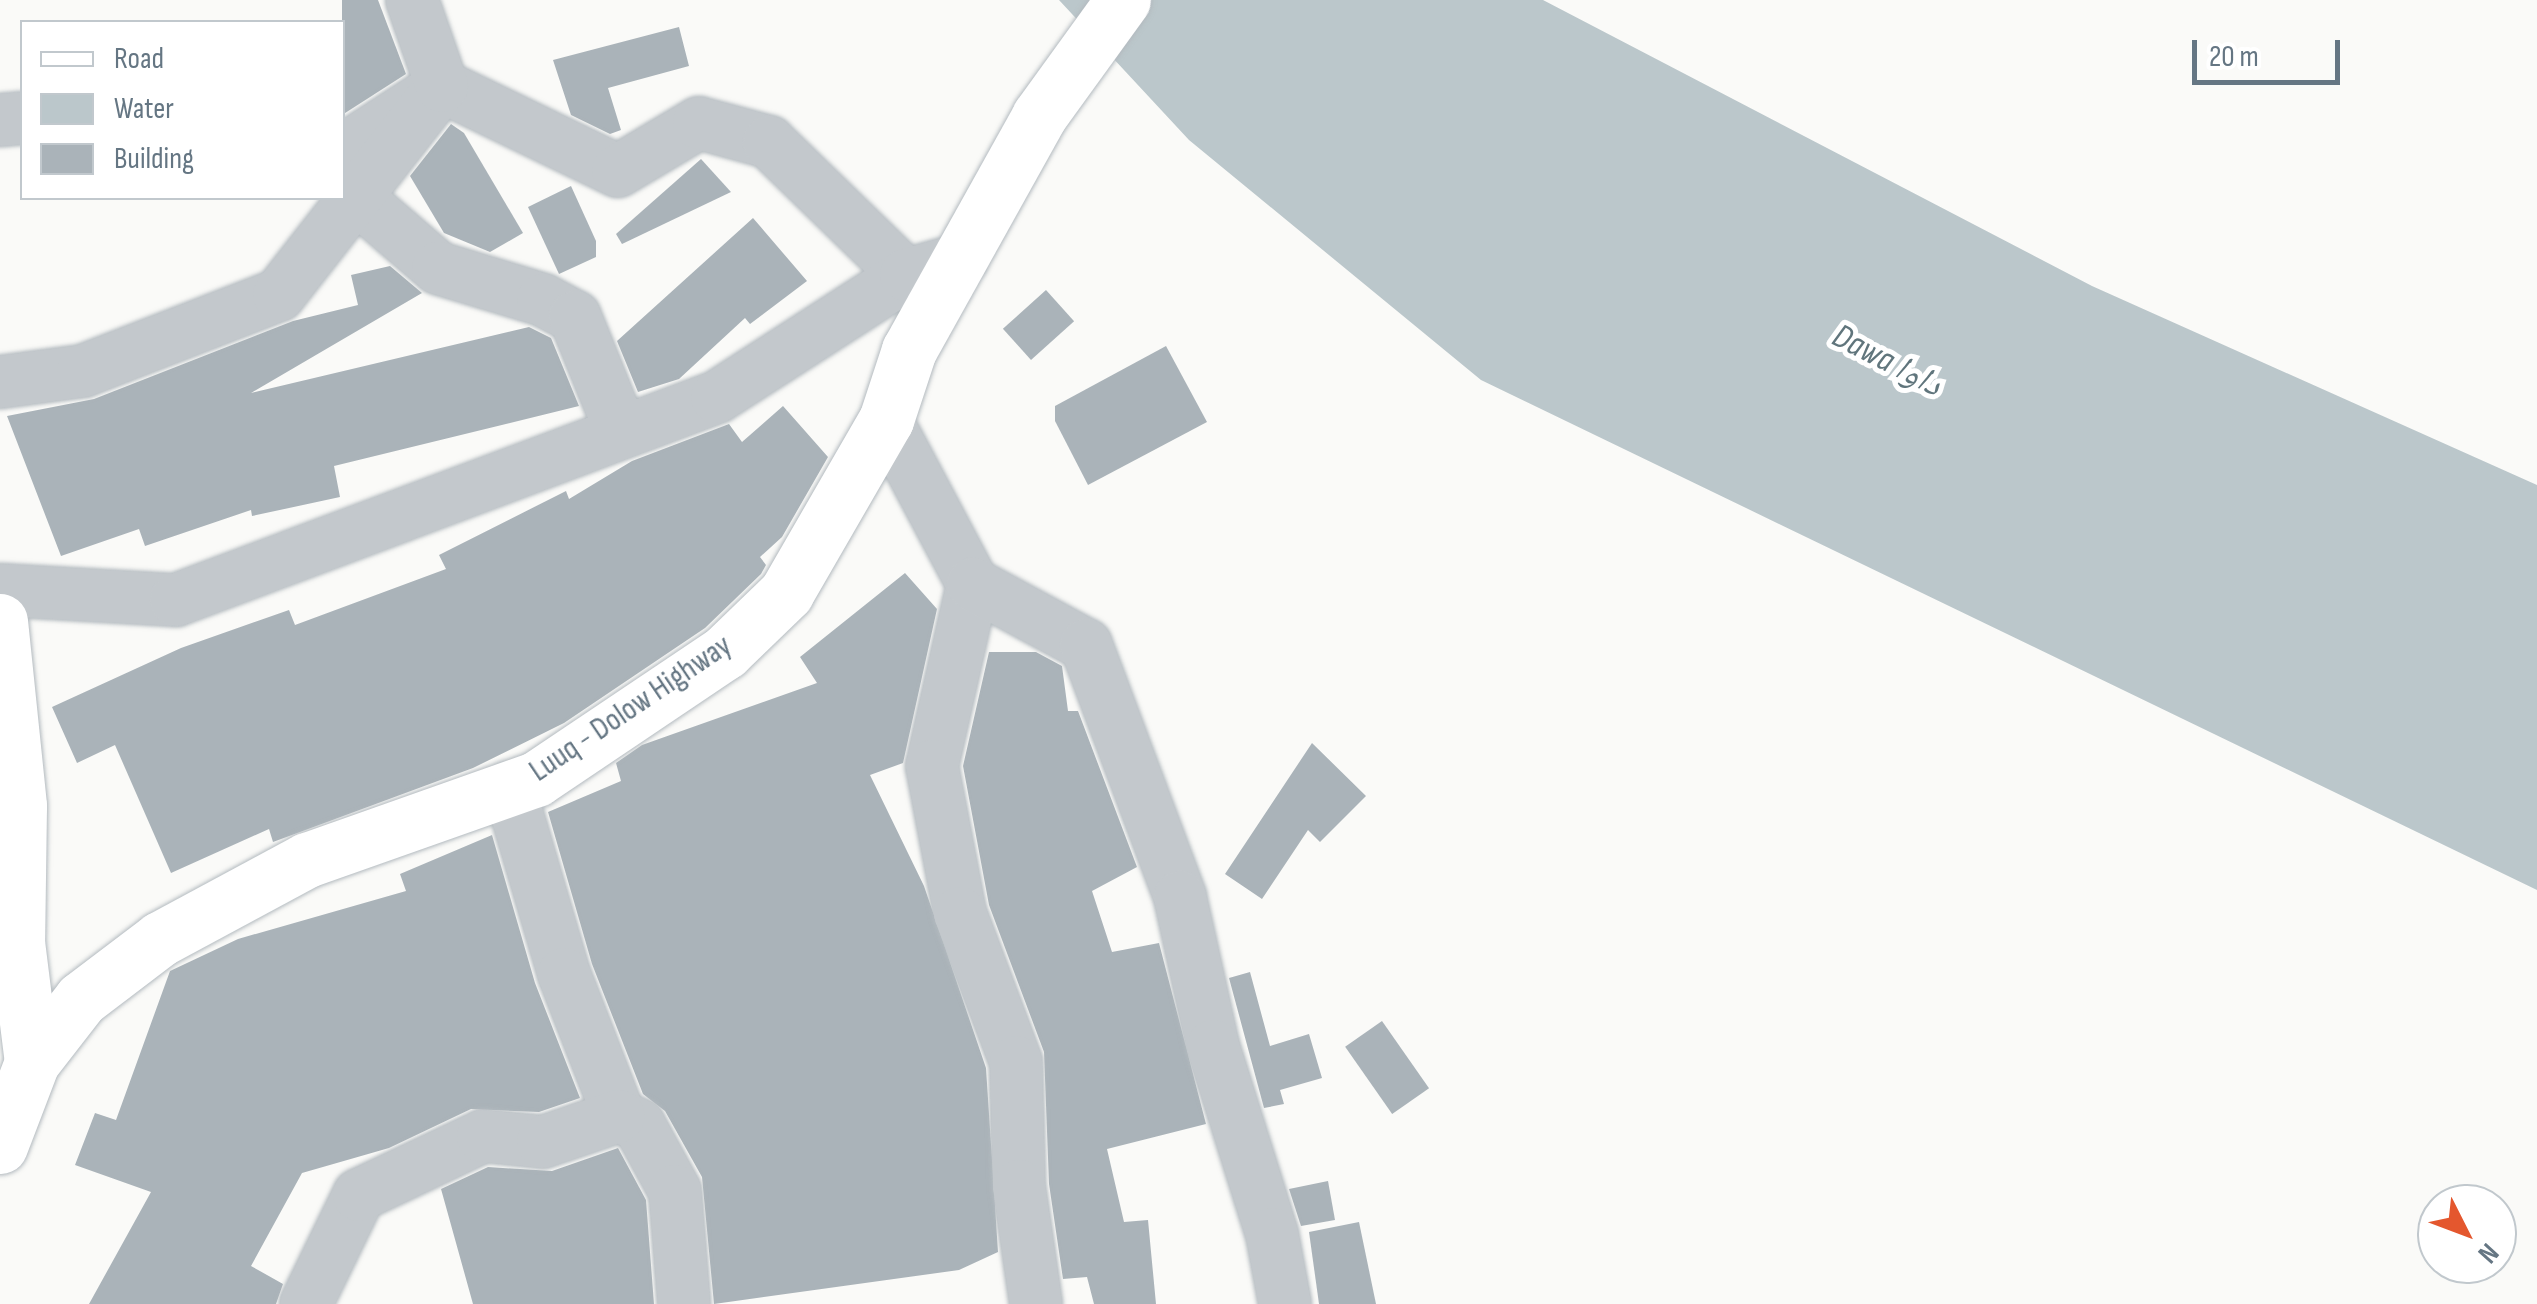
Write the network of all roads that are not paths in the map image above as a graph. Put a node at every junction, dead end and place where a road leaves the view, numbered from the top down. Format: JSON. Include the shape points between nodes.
{"nodes":[{"id":1,"x":412,"y":0,"type":"edge"},
{"id":2,"x":1123,"y":0,"type":"edge"},
{"id":3,"x":442,"y":86,"type":"junction"},
{"id":4,"x":350,"y":175,"type":"edge"},
{"id":5,"x":335,"y":200,"type":"edge"},
{"id":6,"x":962,"y":259,"type":"junction"},
{"id":7,"x":906,"y":275,"type":"junction"},
{"id":8,"x":0,"y":382,"type":"edge"},
{"id":9,"x":886,"y":420,"type":"junction"},
{"id":10,"x":621,"y":431,"type":"junction"},
{"id":11,"x":973,"y":584,"type":"junction"},
{"id":12,"x":0,"y":590,"type":"edge"},
{"id":13,"x":0,"y":620,"type":"edge"},
{"id":14,"x":509,"y":787,"type":"junction"},
{"id":15,"x":32,"y":1062,"type":"junction"},
{"id":16,"x":618,"y":1116,"type":"junction"},
{"id":17,"x":0,"y":1146,"type":"edge"},
{"id":18,"x":306,"y":1304,"type":"edge"},
{"id":19,"x":684,"y":1304,"type":"edge"},
{"id":20,"x":1036,"y":1304,"type":"edge"},
{"id":21,"x":1286,"y":1304,"type":"edge"}],
"edges":[{"from":1,"to":3,"type":"street"},
{"from":2,"to":6,"type":"main road","name":"Luuq - Dolow Highway","via":[[1039,116]]},
{"from":3,"to":4,"type":"street"},
{"from":3,"to":7,"type":"street","via":[[618,171],[698,122],[769,142]]},
{"from":4,"to":10,"type":"street","via":[[438,268],[576,317]]},
{"from":5,"to":8,"type":"street","via":[[279,295],[83,371]]},
{"from":6,"to":7,"type":"street"},
{"from":6,"to":9,"type":"main road","name":"Luuq - Dolow Highway","via":[[910,350]]},
{"from":7,"to":10,"type":"street","via":[[717,397]]},
{"from":9,"to":11,"type":"street"},
{"from":9,"to":14,"type":"main road","name":"Luuq - Dolow Highway","via":[[786,593],[737,641],[536,779]]},
{"from":10,"to":12,"type":"street","via":[[176,600]]},
{"from":11,"to":20,"type":"street","via":[[932,766],[960,913],[1016,1062],[1019,1186]]},
{"from":11,"to":21,"type":"street","via":[[1086,644],[1180,897],[1213,1046],[1272,1234]]},
{"from":13,"to":15,"type":"main road","via":[[19,806],[17,942]]},
{"from":14,"to":15,"type":"main road","name":"Luuq - Dolow Highway","via":[[306,860],[160,939],[81,999]]},
{"from":14,"to":16,"type":"street","via":[[564,974]]},
{"from":15,"to":17,"type":"main road","name":"Luuq - Dolow Highway"},
{"from":16,"to":18,"type":"street","via":[[543,1142],[482,1136],[359,1195]]},
{"from":16,"to":19,"type":"street","via":[[639,1125],[676,1191]]}]}
